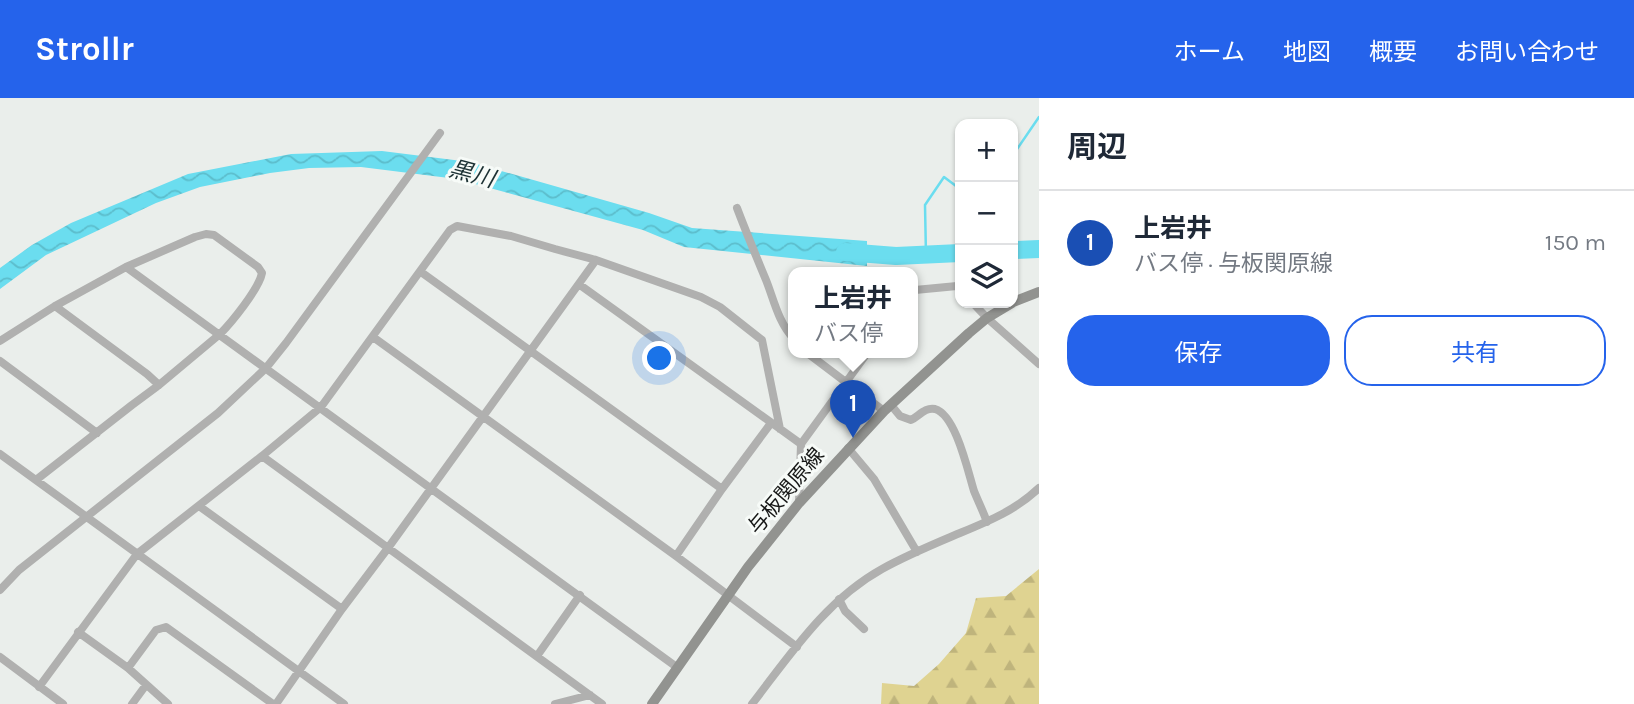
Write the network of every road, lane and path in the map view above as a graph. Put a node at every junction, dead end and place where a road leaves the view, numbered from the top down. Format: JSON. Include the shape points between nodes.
{"nodes":[{"id":1,"x":440,"y":133,"type":"dead end"},
{"id":2,"x":737,"y":208,"type":"dead end"},
{"id":3,"x":596,"y":260,"type":"junction"},
{"id":4,"x":126,"y":267,"type":"junction"},
{"id":5,"x":421,"y":272,"type":"junction"},
{"id":6,"x":580,"y":285,"type":"junction"},
{"id":7,"x":955,"y":286,"type":"edge"},
{"id":8,"x":918,"y":290,"type":"edge"},
{"id":9,"x":1039,"y":292,"type":"edge"},
{"id":10,"x":1018,"y":300,"type":"edge"},
{"id":11,"x":55,"y":306,"type":"junction"},
{"id":12,"x":978,"y":308,"type":"edge"},
{"id":13,"x":1003,"y":308,"type":"edge"},
{"id":14,"x":987,"y":318,"type":"junction"},
{"id":15,"x":788,"y":330,"type":"edge"},
{"id":16,"x":220,"y":334,"type":"junction"},
{"id":17,"x":373,"y":337,"type":"junction"},
{"id":18,"x":0,"y":341,"type":"edge"},
{"id":19,"x":531,"y":350,"type":"junction"},
{"id":20,"x":814,"y":358,"type":"edge"},
{"id":21,"x":864,"y":358,"type":"edge"},
{"id":22,"x":0,"y":361,"type":"edge"},
{"id":23,"x":1039,"y":364,"type":"edge"},
{"id":24,"x":266,"y":368,"type":"junction"},
{"id":25,"x":845,"y":383,"type":"junction"},
{"id":26,"x":159,"y":386,"type":"junction"},
{"id":27,"x":321,"y":407,"type":"junction"},
{"id":28,"x":888,"y":408,"type":"junction"},
{"id":29,"x":483,"y":417,"type":"junction"},
{"id":30,"x":771,"y":423,"type":"junction"},
{"id":31,"x":780,"y":429,"type":"junction"},
{"id":32,"x":97,"y":433,"type":"junction"},
{"id":33,"x":801,"y":444,"type":"junction"},
{"id":34,"x":848,"y":448,"type":"junction"},
{"id":35,"x":0,"y":454,"type":"edge"},
{"id":36,"x":262,"y":456,"type":"junction"},
{"id":37,"x":36,"y":480,"type":"junction"},
{"id":38,"x":431,"y":488,"type":"junction"},
{"id":39,"x":1039,"y":488,"type":"edge"},
{"id":40,"x":722,"y":489,"type":"junction"},
{"id":41,"x":799,"y":503,"type":"junction"},
{"id":42,"x":199,"y":506,"type":"junction"},
{"id":43,"x":86,"y":517,"type":"junction"},
{"id":44,"x":987,"y":522,"type":"junction"},
{"id":45,"x":388,"y":548,"type":"junction"},
{"id":46,"x":917,"y":552,"type":"junction"},
{"id":47,"x":137,"y":554,"type":"junction"},
{"id":48,"x":676,"y":556,"type":"junction"},
{"id":49,"x":0,"y":590,"type":"edge"},
{"id":50,"x":580,"y":595,"type":"junction"},
{"id":51,"x":729,"y":595,"type":"junction"},
{"id":52,"x":839,"y":599,"type":"junction"},
{"id":53,"x":342,"y":609,"type":"junction"},
{"id":54,"x":864,"y":629,"type":"dead end"},
{"id":55,"x":78,"y":632,"type":"junction"},
{"id":56,"x":797,"y":647,"type":"junction"},
{"id":57,"x":537,"y":656,"type":"junction"},
{"id":58,"x":0,"y":657,"type":"edge"},
{"id":59,"x":128,"y":668,"type":"junction"},
{"id":60,"x":678,"y":668,"type":"junction"},
{"id":61,"x":299,"y":671,"type":"junction"},
{"id":62,"x":146,"y":685,"type":"junction"},
{"id":63,"x":39,"y":687,"type":"junction"},
{"id":64,"x":590,"y":695,"type":"junction"},
{"id":65,"x":62,"y":704,"type":"edge"},
{"id":66,"x":132,"y":704,"type":"edge"},
{"id":67,"x":168,"y":704,"type":"edge"},
{"id":68,"x":275,"y":704,"type":"edge"},
{"id":69,"x":344,"y":704,"type":"edge"},
{"id":70,"x":555,"y":704,"type":"edge"},
{"id":71,"x":602,"y":704,"type":"edge"},
{"id":72,"x":652,"y":704,"type":"edge"},
{"id":73,"x":752,"y":704,"type":"edge"}],
"edges":[{"from":1,"to":24,"type":"street"},
{"from":2,"to":15,"type":"street"},
{"from":3,"to":5,"type":"street","via":[[457,226]]},
{"from":3,"to":6,"type":"street"},
{"from":3,"to":31,"type":"street","via":[[701,297],[762,340]]},
{"from":4,"to":11,"type":"street"},
{"from":4,"to":16,"type":"street"},
{"from":4,"to":16,"type":"street","via":[[195,237],[206,234],[222,239],[262,273],[256,288]]},
{"from":5,"to":17,"type":"street"},
{"from":5,"to":19,"type":"street"},
{"from":6,"to":19,"type":"street"},
{"from":6,"to":30,"type":"street"},
{"from":7,"to":8,"type":"street"},
{"from":9,"to":10,"type":"main road","name":"与板関原線"},
{"from":11,"to":18,"type":"street"},
{"from":11,"to":26,"type":"street"},
{"from":12,"to":14,"type":"street"},
{"from":13,"to":14,"type":"main road","name":"与板関原線"},
{"from":14,"to":23,"type":"street"},
{"from":14,"to":28,"type":"main road","name":"与板関原線"},
{"from":16,"to":24,"type":"street"},
{"from":16,"to":26,"type":"street"},
{"from":17,"to":27,"type":"street"},
{"from":17,"to":29,"type":"street"},
{"from":19,"to":29,"type":"street"},
{"from":19,"to":40,"type":"street"},
{"from":20,"to":25,"type":"street"},
{"from":21,"to":25,"type":"street"},
{"from":22,"to":32,"type":"street"},
{"from":24,"to":27,"type":"street"},
{"from":24,"to":43,"type":"street","via":[[218,413]]},
{"from":25,"to":28,"type":"street"},
{"from":25,"to":33,"type":"street"},
{"from":26,"to":32,"type":"street"},
{"from":27,"to":36,"type":"street"},
{"from":27,"to":38,"type":"street"},
{"from":28,"to":34,"type":"main road","name":"与板関原線"},
{"from":28,"to":44,"type":"street","via":[[911,420],[931,408],[946,417]]},
{"from":29,"to":38,"type":"street"},
{"from":29,"to":48,"type":"street"},
{"from":30,"to":31,"type":"street"},
{"from":30,"to":40,"type":"street"},
{"from":31,"to":33,"type":"street"},
{"from":32,"to":37,"type":"street"},
{"from":33,"to":41,"type":"street"},
{"from":34,"to":41,"type":"main road","name":"与板関原線"},
{"from":34,"to":46,"type":"street","via":[[874,479]]},
{"from":35,"to":37,"type":"street"},
{"from":36,"to":42,"type":"street"},
{"from":36,"to":45,"type":"street"},
{"from":37,"to":43,"type":"street"},
{"from":38,"to":45,"type":"street"},
{"from":38,"to":50,"type":"street"},
{"from":39,"to":44,"type":"street"},
{"from":40,"to":48,"type":"street"},
{"from":41,"to":51,"type":"main road","name":"与板関原線"},
{"from":42,"to":47,"type":"street"},
{"from":42,"to":53,"type":"street"},
{"from":43,"to":47,"type":"street"},
{"from":43,"to":49,"type":"street"},
{"from":44,"to":46,"type":"street"},
{"from":45,"to":53,"type":"street"},
{"from":45,"to":57,"type":"street"},
{"from":46,"to":52,"type":"street","via":[[857,584]]},
{"from":47,"to":55,"type":"street"},
{"from":47,"to":61,"type":"street"},
{"from":48,"to":51,"type":"street"},
{"from":50,"to":57,"type":"street"},
{"from":50,"to":60,"type":"street"},
{"from":51,"to":56,"type":"street"},
{"from":51,"to":60,"type":"main road","name":"与板関原線"},
{"from":52,"to":54,"type":"street"},
{"from":52,"to":56,"type":"street"},
{"from":53,"to":61,"type":"street"},
{"from":55,"to":59,"type":"street"},
{"from":55,"to":63,"type":"street"},
{"from":56,"to":73,"type":"street"},
{"from":57,"to":64,"type":"street"},
{"from":58,"to":63,"type":"street"},
{"from":59,"to":62,"type":"street"},
{"from":59,"to":68,"type":"street","via":[[156,630],[166,627]]},
{"from":60,"to":72,"type":"main road","name":"与板関原線"},
{"from":61,"to":68,"type":"street"},
{"from":61,"to":69,"type":"street"},
{"from":62,"to":66,"type":"street"},
{"from":62,"to":67,"type":"street"},
{"from":63,"to":65,"type":"street"},
{"from":64,"to":70,"type":"street"},
{"from":64,"to":71,"type":"street"}]}
